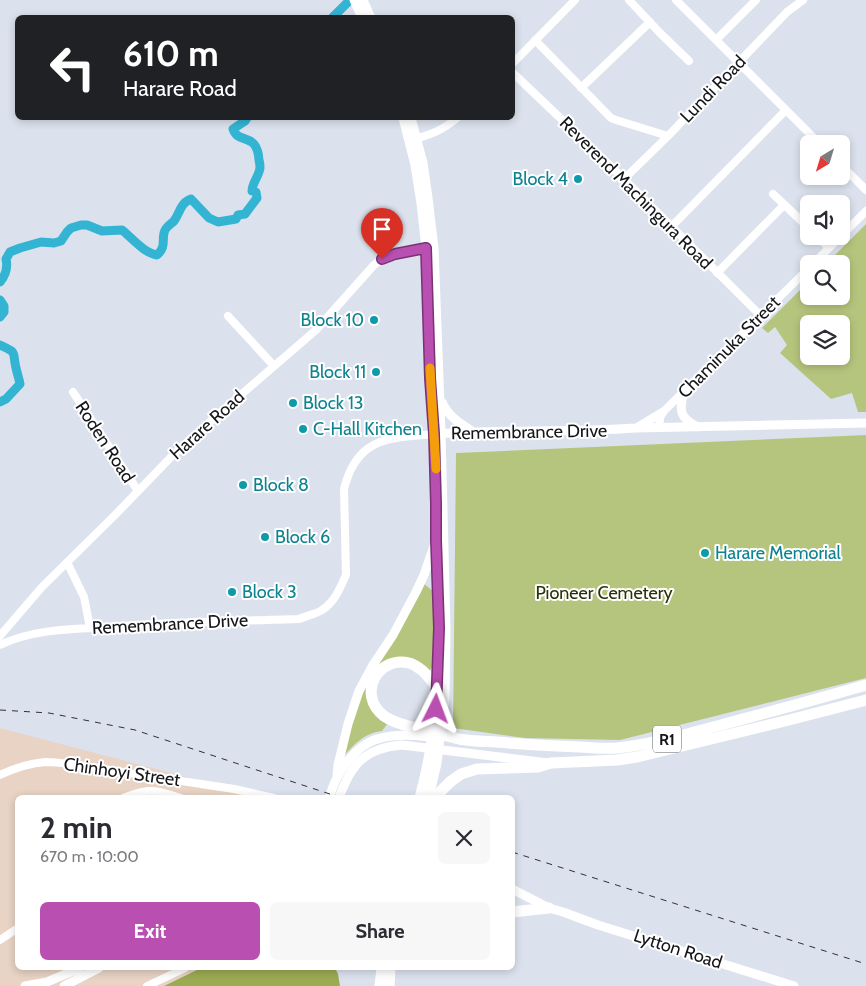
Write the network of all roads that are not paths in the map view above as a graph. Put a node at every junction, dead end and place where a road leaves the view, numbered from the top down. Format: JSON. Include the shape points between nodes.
{"nodes":[{"id":1,"x":575,"y":0,"type":"edge"},
{"id":2,"x":629,"y":0,"type":"edge"},
{"id":3,"x":676,"y":0,"type":"edge"},
{"id":4,"x":756,"y":0,"type":"edge"},
{"id":5,"x":802,"y":0,"type":"edge"},
{"id":6,"x":358,"y":2,"type":"edge"},
{"id":7,"x":361,"y":15,"type":"edge"},
{"id":8,"x":369,"y":15,"type":"edge"},
{"id":9,"x":650,"y":22,"type":"junction"},
{"id":10,"x":535,"y":40,"type":"junction"},
{"id":11,"x":716,"y":40,"type":"junction"},
{"id":12,"x":515,"y":61,"type":"edge"},
{"id":13,"x":689,"y":62,"type":"dead end"},
{"id":14,"x":738,"y":62,"type":"junction"},
{"id":15,"x":515,"y":75,"type":"edge"},
{"id":16,"x":581,"y":88,"type":"junction"},
{"id":17,"x":786,"y":110,"type":"junction"},
{"id":18,"x":403,"y":120,"type":"edge"},
{"id":19,"x":411,"y":120,"type":"edge"},
{"id":20,"x":455,"y":120,"type":"edge"},
{"id":21,"x":811,"y":135,"type":"edge"},
{"id":22,"x":668,"y":136,"type":"junction"},
{"id":23,"x":412,"y":139,"type":"junction"},
{"id":24,"x":850,"y":174,"type":"edge"},
{"id":25,"x":624,"y":179,"type":"junction"},
{"id":26,"x":866,"y":190,"type":"edge"},
{"id":27,"x":773,"y":194,"type":"dead end"},
{"id":28,"x":784,"y":205,"type":"junction"},
{"id":29,"x":866,"y":211,"type":"edge"},
{"id":30,"x":800,"y":220,"type":"edge"},
{"id":31,"x":672,"y":227,"type":"junction"},
{"id":32,"x":850,"y":227,"type":"edge"},
{"id":33,"x":826,"y":245,"type":"edge"},
{"id":34,"x":832,"y":245,"type":"edge"},
{"id":35,"x":430,"y":248,"type":"junction"},
{"id":36,"x":829,"y":248,"type":"junction"},
{"id":37,"x":822,"y":255,"type":"edge"},
{"id":38,"x":717,"y":273,"type":"junction"},
{"id":39,"x":800,"y":277,"type":"edge"},
{"id":40,"x":228,"y":316,"type":"dead end"},
{"id":41,"x":760,"y":316,"type":"junction"},
{"id":42,"x":274,"y":366,"type":"junction"},
{"id":43,"x":684,"y":391,"type":"junction"},
{"id":44,"x":73,"y":392,"type":"dead end"},
{"id":45,"x":440,"y":397,"type":"junction"},
{"id":46,"x":666,"y":408,"type":"junction"},
{"id":47,"x":866,"y":423,"type":"edge"},
{"id":48,"x":636,"y":428,"type":"junction"},
{"id":49,"x":663,"y":428,"type":"junction"},
{"id":50,"x":701,"y":428,"type":"junction"},
{"id":51,"x":472,"y":431,"type":"junction"},
{"id":52,"x":438,"y":433,"type":"junction"},
{"id":53,"x":138,"y":491,"type":"junction"},
{"id":54,"x":436,"y":540,"type":"junction"},
{"id":55,"x":67,"y":562,"type":"junction"},
{"id":56,"x":90,"y":628,"type":"junction"},
{"id":57,"x":0,"y":636,"type":"edge"},
{"id":58,"x":0,"y":645,"type":"edge"},
{"id":59,"x":866,"y":684,"type":"edge"},
{"id":60,"x":437,"y":687,"type":"junction"},
{"id":61,"x":866,"y":700,"type":"edge"},
{"id":62,"x":439,"y":719,"type":"junction"},
{"id":63,"x":462,"y":740,"type":"junction"},
{"id":64,"x":433,"y":762,"type":"junction"},
{"id":65,"x":551,"y":763,"type":"junction"},
{"id":66,"x":0,"y":775,"type":"edge"},
{"id":67,"x":337,"y":776,"type":"junction"},
{"id":68,"x":338,"y":787,"type":"junction"},
{"id":69,"x":234,"y":793,"type":"edge"},
{"id":70,"x":132,"y":795,"type":"edge"},
{"id":71,"x":172,"y":795,"type":"edge"},
{"id":72,"x":250,"y":795,"type":"edge"},
{"id":73,"x":332,"y":795,"type":"edge"},
{"id":74,"x":339,"y":795,"type":"edge"},
{"id":75,"x":421,"y":795,"type":"edge"},
{"id":76,"x":429,"y":795,"type":"edge"},
{"id":77,"x":437,"y":795,"type":"edge"},
{"id":78,"x":515,"y":885,"type":"edge"},
{"id":79,"x":515,"y":891,"type":"edge"},
{"id":80,"x":549,"y":908,"type":"junction"},
{"id":81,"x":515,"y":912,"type":"edge"},
{"id":82,"x":563,"y":912,"type":"junction"},
{"id":83,"x":15,"y":930,"type":"edge"},
{"id":84,"x":0,"y":940,"type":"edge"},
{"id":85,"x":75,"y":970,"type":"edge"},
{"id":86,"x":95,"y":970,"type":"edge"},
{"id":87,"x":181,"y":970,"type":"edge"},
{"id":88,"x":35,"y":985,"type":"edge"},
{"id":89,"x":25,"y":986,"type":"edge"},
{"id":90,"x":64,"y":986,"type":"edge"},
{"id":91,"x":147,"y":986,"type":"edge"},
{"id":92,"x":794,"y":986,"type":"edge"}],
"edges":[{"from":1,"to":10,"type":"street"},
{"from":2,"to":9,"type":"street"},
{"from":3,"to":11,"type":"street"},
{"from":4,"to":11,"type":"street"},
{"from":5,"to":14,"type":"street","name":"Lundi Road"},
{"from":6,"to":7,"type":"main road"},
{"from":6,"to":8,"type":"main road"},
{"from":9,"to":13,"type":"street"},
{"from":9,"to":16,"type":"street"},
{"from":10,"to":12,"type":"street"},
{"from":10,"to":16,"type":"street"},
{"from":11,"to":14,"type":"street"},
{"from":14,"to":17,"type":"street"},
{"from":14,"to":22,"type":"street","name":"Lundi Road"},
{"from":15,"to":25,"type":"street","name":"Reverend Machingura Road"},
{"from":16,"to":22,"type":"street","via":[[611,118]]},
{"from":17,"to":21,"type":"street"},
{"from":17,"to":31,"type":"street"},
{"from":18,"to":23,"type":"main road"},
{"from":19,"to":23,"type":"main road"},
{"from":20,"to":23,"type":"street","via":[[440,130]]},
{"from":22,"to":25,"type":"street","name":"Lundi Road"},
{"from":23,"to":35,"type":"main road","via":[[426,180]]},
{"from":24,"to":26,"type":"street"},
{"from":25,"to":31,"type":"street","name":"Reverend Machingura Road"},
{"from":27,"to":28,"type":"street"},
{"from":28,"to":30,"type":"street"},
{"from":28,"to":38,"type":"street"},
{"from":29,"to":32,"type":"street"},
{"from":31,"to":38,"type":"street","name":"Reverend Machingura Road"},
{"from":33,"to":36,"type":"street"},
{"from":34,"to":36,"type":"street"},
{"from":35,"to":42,"type":"street","name":"Harare Road","via":[[395,254],[370,268],[316,330]]},
{"from":35,"to":45,"type":"main road"},
{"from":35,"to":52,"type":"main road","via":[[430,378]]},
{"from":36,"to":37,"type":"street"},
{"from":38,"to":41,"type":"street","name":"Reverend Machingura Road"},
{"from":39,"to":41,"type":"street","name":"Chaminuka Street"},
{"from":40,"to":42,"type":"street"},
{"from":41,"to":43,"type":"street","name":"Chaminuka Street"},
{"from":42,"to":53,"type":"street","name":"Harare Road","via":[[180,449]]},
{"from":43,"to":46,"type":"street","name":"Chaminuka Street"},
{"from":43,"to":50,"type":"main road","via":[[680,404],[682,414]]},
{"from":44,"to":53,"type":"street","name":"Roden Road"},
{"from":45,"to":51,"type":"main road","via":[[446,411]]},
{"from":45,"to":52,"type":"main road"},
{"from":46,"to":48,"type":"main road"},
{"from":46,"to":49,"type":"street","via":[[660,418]]},
{"from":47,"to":50,"type":"main road","name":"Remembrance Drive"},
{"from":48,"to":49,"type":"main road","name":"Remembrance Drive"},
{"from":48,"to":51,"type":"main road","name":"Remembrance Drive"},
{"from":49,"to":50,"type":"main road","name":"Remembrance Drive"},
{"from":51,"to":52,"type":"main road","name":"Remembrance Drive"},
{"from":52,"to":54,"type":"main road"},
{"from":52,"to":56,"type":"street","name":"Remembrance Drive","via":[[382,440],[368,448],[354,463],[344,489],[346,574],[334,600],[321,611],[299,618]]},
{"from":52,"to":62,"type":"main road","via":[[446,629],[445,699]]},
{"from":53,"to":55,"type":"street","name":"Harare Road"},
{"from":54,"to":60,"type":"main road"},
{"from":54,"to":67,"type":"main road","via":[[416,592],[359,691]]},
{"from":55,"to":56,"type":"street","via":[[84,597]]},
{"from":55,"to":57,"type":"street","name":"Harare Road"},
{"from":56,"to":58,"type":"street","name":"Remembrance Drive","via":[[24,636]]},
{"from":59,"to":63,"type":"highway","number":"R1","via":[[786,708],[633,746],[582,748]]},
{"from":60,"to":62,"type":"highway"},
{"from":60,"to":63,"type":"highway","via":[[423,670],[401,662],[378,673],[371,692],[374,705],[391,720]]},
{"from":61,"to":65,"type":"highway","number":"R1","via":[[637,757]]},
{"from":62,"to":64,"type":"highway"},
{"from":63,"to":67,"type":"main road","number":"R1","via":[[382,737],[357,751]]},
{"from":64,"to":75,"type":"highway"},
{"from":64,"to":76,"type":"main road"},
{"from":65,"to":68,"type":"main road","number":"R1","via":[[402,745],[379,749],[363,758]]},
{"from":65,"to":77,"type":"highway","via":[[538,767],[468,772],[450,782]]},
{"from":66,"to":69,"type":"street","name":"Chinhoyi Street","via":[[15,768],[47,762]]},
{"from":67,"to":68,"type":"main road","number":"R1"},
{"from":68,"to":73,"type":"main road","number":"R1"},
{"from":68,"to":74,"type":"main road","number":"R1"},
{"from":69,"to":72,"type":"street","name":"Chinhoyi Street"},
{"from":70,"to":71,"type":"street","via":[[150,790]]},
{"from":78,"to":82,"type":"main road","name":"Lytton Road"},
{"from":79,"to":80,"type":"main road","name":"Lytton Road"},
{"from":80,"to":81,"type":"highway"},
{"from":80,"to":82,"type":"main road","name":"Lytton Road"},
{"from":82,"to":92,"type":"main road","name":"Lytton Road"},
{"from":83,"to":84,"type":"street"},
{"from":85,"to":88,"type":"main road"},
{"from":86,"to":90,"type":"main road"},
{"from":87,"to":91,"type":"street"},
{"from":88,"to":89,"type":"main road"}]}
